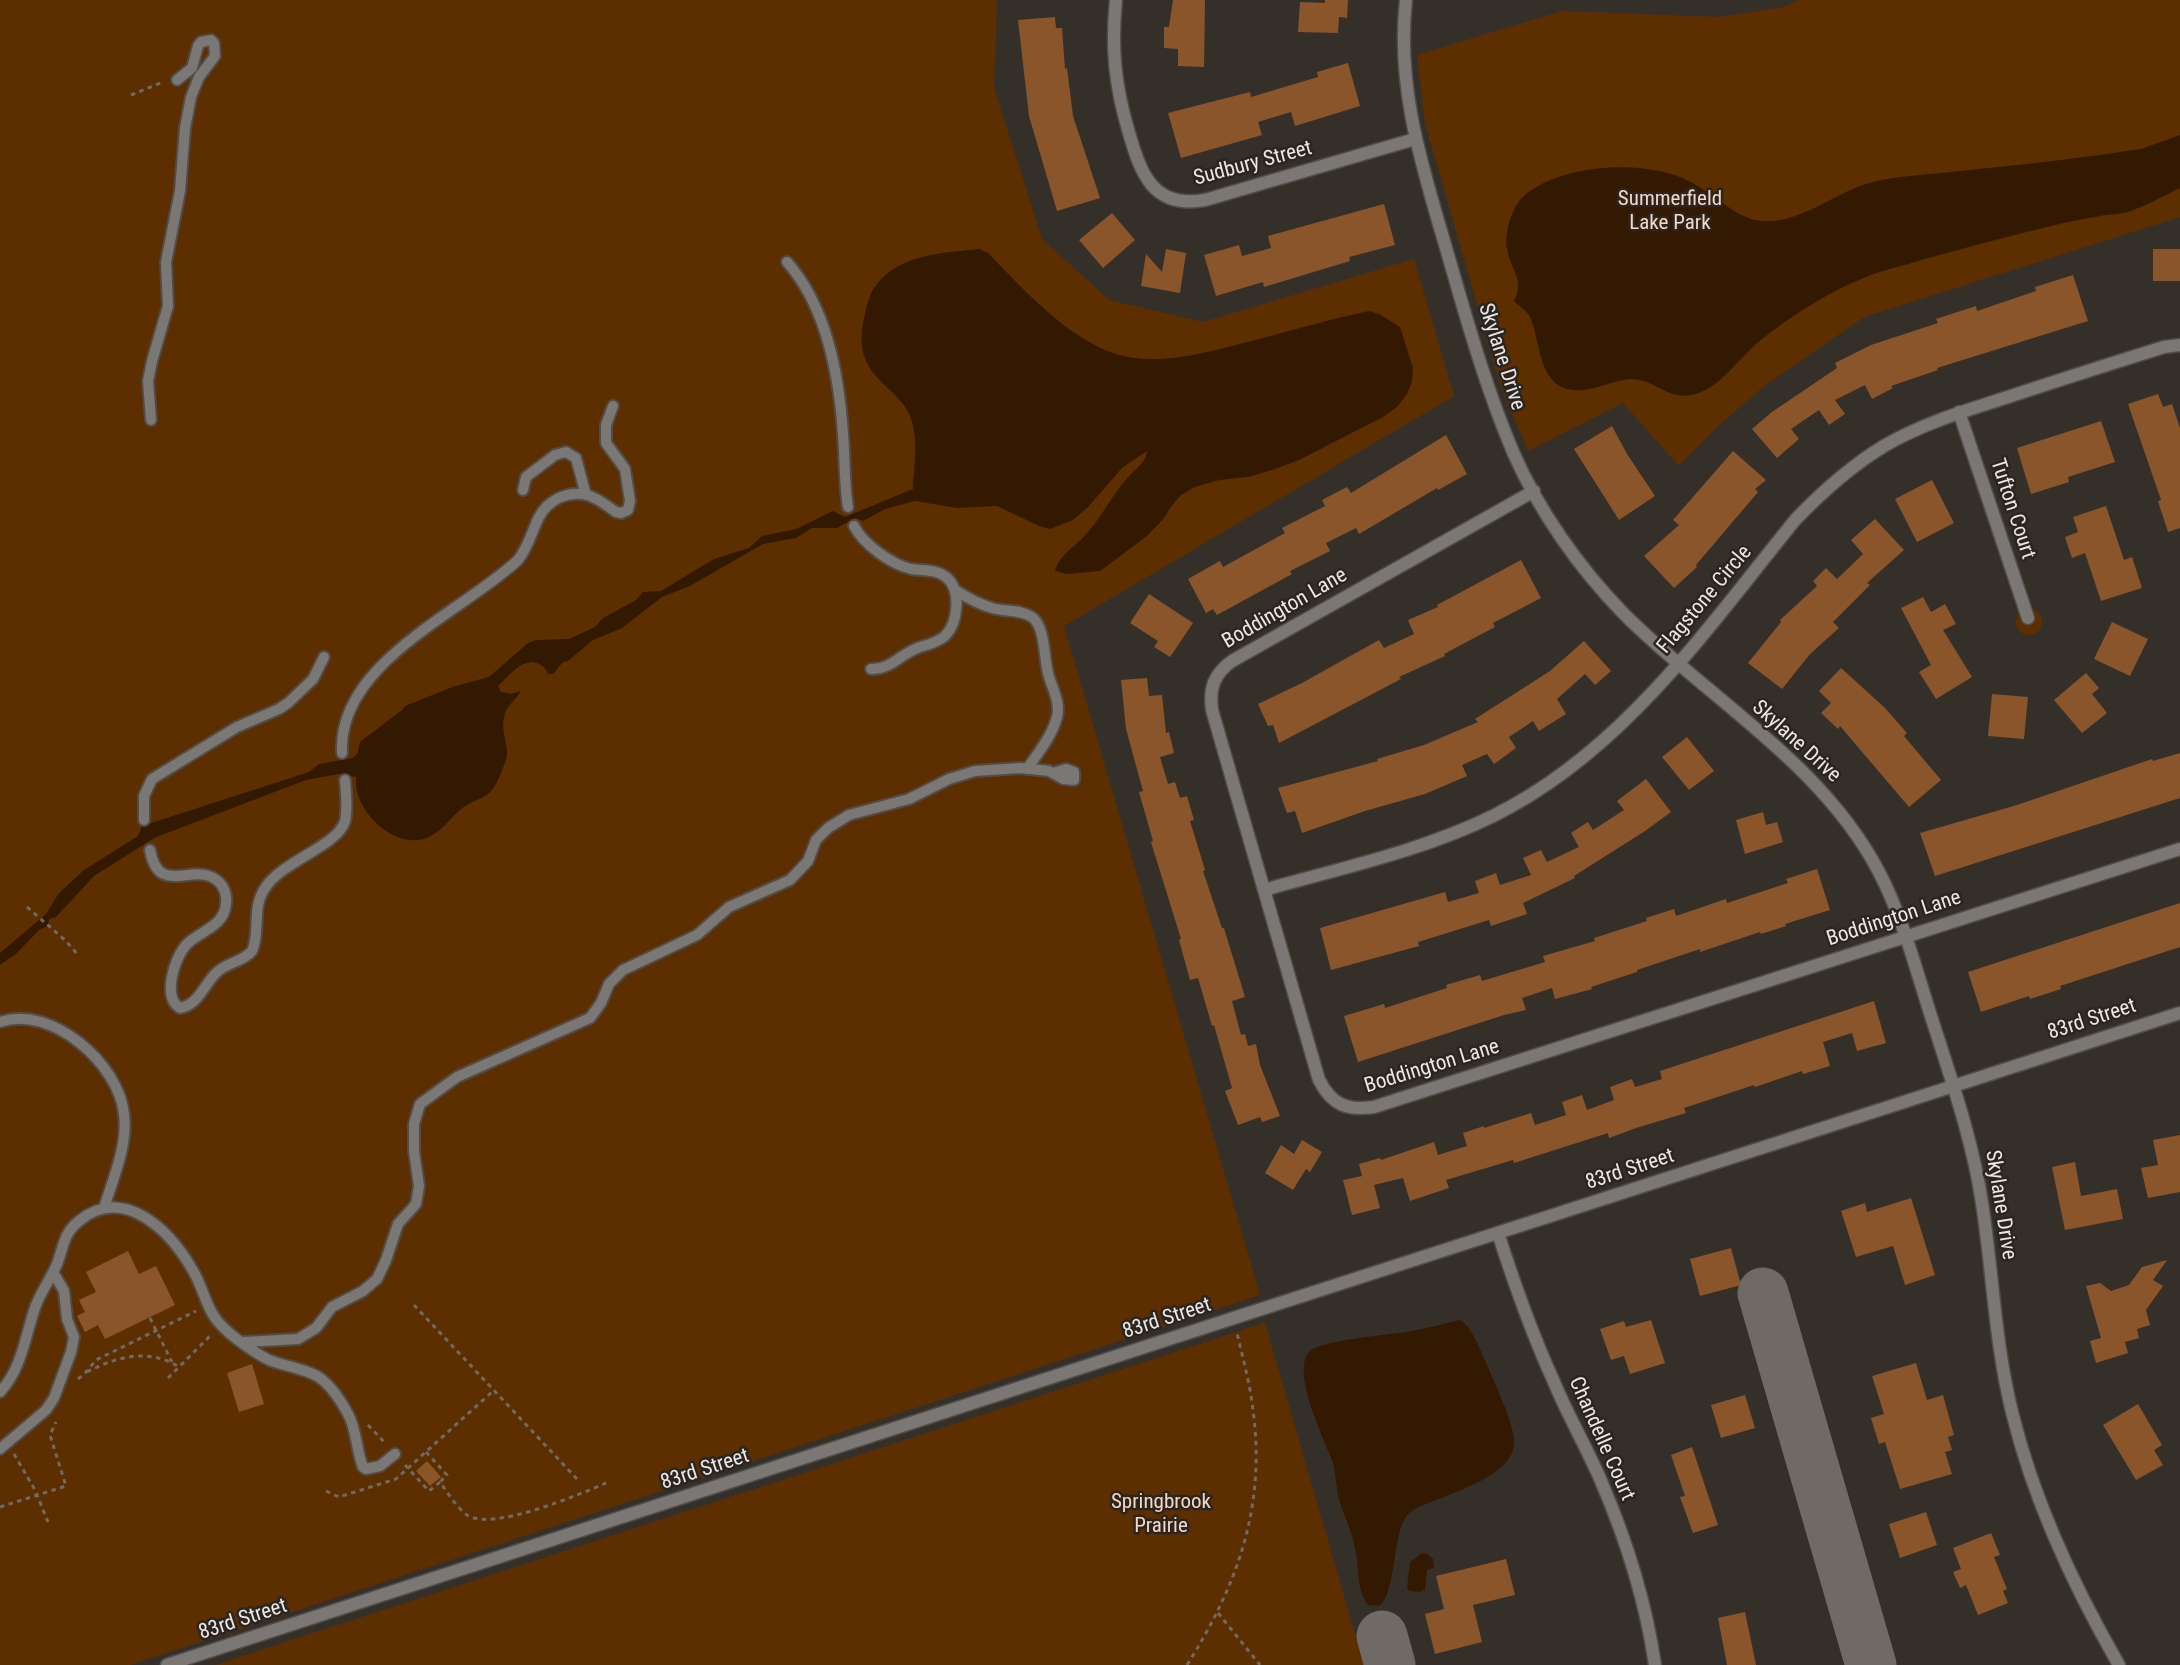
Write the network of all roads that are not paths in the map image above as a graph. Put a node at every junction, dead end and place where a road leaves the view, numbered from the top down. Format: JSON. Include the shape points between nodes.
{"nodes":[{"id":1,"x":1116,"y":0,"type":"edge"},
{"id":2,"x":1406,"y":0,"type":"edge"},
{"id":3,"x":177,"y":80,"type":"dead end"},
{"id":4,"x":1415,"y":139,"type":"junction"},
{"id":5,"x":787,"y":262,"type":"dead end"},
{"id":6,"x":2180,"y":345,"type":"edge"},
{"id":7,"x":612,"y":406,"type":"dead end"},
{"id":8,"x":1959,"y":412,"type":"junction"},
{"id":9,"x":151,"y":420,"type":"dead end"},
{"id":10,"x":523,"y":490,"type":"dead end"},
{"id":11,"x":1534,"y":490,"type":"junction"},
{"id":12,"x":586,"y":495,"type":"junction"},
{"id":13,"x":848,"y":507,"type":"dead end"},
{"id":14,"x":854,"y":526,"type":"dead end"},
{"id":15,"x":955,"y":590,"type":"junction"},
{"id":16,"x":2028,"y":618,"type":"dead end"},
{"id":17,"x":324,"y":657,"type":"dead end"},
{"id":18,"x":1678,"y":664,"type":"junction"},
{"id":19,"x":871,"y":669,"type":"dead end"},
{"id":20,"x":342,"y":753,"type":"dead end"},
{"id":21,"x":1027,"y":769,"type":"junction"},
{"id":22,"x":1053,"y":773,"type":"dead end"},
{"id":23,"x":345,"y":780,"type":"dead end"},
{"id":24,"x":144,"y":820,"type":"dead end"},
{"id":25,"x":2180,"y":849,"type":"edge"},
{"id":26,"x":150,"y":850,"type":"dead end"},
{"id":27,"x":1264,"y":891,"type":"junction"},
{"id":28,"x":1905,"y":936,"type":"junction"},
{"id":29,"x":2180,"y":1013,"type":"edge"},
{"id":30,"x":0,"y":1022,"type":"edge"},
{"id":31,"x":1953,"y":1086,"type":"junction"},
{"id":32,"x":104,"y":1208,"type":"junction"},
{"id":33,"x":1498,"y":1233,"type":"junction"},
{"id":34,"x":53,"y":1272,"type":"junction"},
{"id":35,"x":244,"y":1342,"type":"junction"},
{"id":36,"x":0,"y":1392,"type":"edge"},
{"id":37,"x":3,"y":1446,"type":"edge"},
{"id":38,"x":395,"y":1454,"type":"road end"},
{"id":39,"x":167,"y":1665,"type":"edge"},
{"id":40,"x":1655,"y":1665,"type":"edge"},
{"id":41,"x":2119,"y":1665,"type":"edge"}],
"edges":[{"from":1,"to":4,"type":"street","name":"Sudbury Street","via":[[1113,49],[1117,87],[1137,162],[1145,179],[1176,200],[1205,200]]},
{"from":2,"to":4,"type":"street","name":"Skylane Drive","via":[[1404,77]]},
{"from":3,"to":9,"type":"lane","via":[[192,68],[201,42],[211,40],[215,56],[199,77],[185,128],[180,191],[166,262],[168,306],[148,381]]},
{"from":4,"to":11,"type":"street","name":"Skylane Drive","via":[[1483,373],[1515,457]]},
{"from":5,"to":13,"type":"lane","via":[[810,294],[828,347],[843,432]]},
{"from":6,"to":8,"type":"street","name":"Flagstone Circle","via":[[2163,347]]},
{"from":7,"to":12,"type":"lane","via":[[606,424],[606,443],[625,469],[630,506],[625,512],[616,512]]},
{"from":8,"to":16,"type":"street","name":"Tufton Court"},
{"from":8,"to":18,"type":"street","name":"Flagstone Circle","via":[[1885,446],[1834,482],[1796,519]]},
{"from":10,"to":12,"type":"lane","via":[[526,477],[555,455],[566,452],[576,458]]},
{"from":11,"to":18,"type":"street","name":"Skylane Drive","via":[[1589,574],[1619,609]]},
{"from":11,"to":27,"type":"street","name":"Boddington Lane","via":[[1222,668],[1210,695],[1212,710]]},
{"from":12,"to":20,"type":"lane","via":[[565,495],[552,502],[539,517],[518,560],[389,658],[350,711],[341,737]]},
{"from":14,"to":15,"type":"lane","via":[[863,539],[891,560],[911,569],[940,574]]},
{"from":15,"to":19,"type":"lane","via":[[952,624],[944,636],[905,653],[886,668]]},
{"from":15,"to":21,"type":"lane","via":[[993,609],[1019,611],[1033,618],[1041,632],[1047,673],[1057,699],[1057,716]]},
{"from":17,"to":24,"type":"lane","via":[[313,679],[288,703],[237,727],[152,779],[144,796]]},
{"from":18,"to":27,"type":"street","name":"Flagstone Circle","via":[[1612,734],[1536,793],[1449,835]]},
{"from":18,"to":28,"type":"street","name":"Skylane Drive","via":[[1803,770],[1833,802],[1880,874]]},
{"from":21,"to":22,"type":"lane"},
{"from":21,"to":35,"type":"lane","via":[[975,771],[909,799],[849,816],[816,840],[808,861],[790,880],[729,907],[697,935],[623,970],[609,984],[590,1018],[458,1077],[420,1104],[414,1124],[419,1186],[416,1204],[398,1224],[377,1279],[332,1307],[316,1328],[298,1339]]},
{"from":23,"to":26,"type":"lane","via":[[346,816],[340,831],[270,881],[259,900],[252,951],[216,973],[185,1008],[176,1006],[171,993],[180,954],[192,939],[224,915],[225,890],[209,876],[162,874],[152,862]]},
{"from":25,"to":28,"type":"street","name":"Boddington Lane"},
{"from":27,"to":28,"type":"street","name":"Boddington Lane","via":[[1319,1080],[1334,1100],[1358,1109]]},
{"from":28,"to":31,"type":"street","name":"Skylane Drive"},
{"from":29,"to":31,"type":"street","name":"83rd Street"},
{"from":30,"to":32,"type":"lane","via":[[18,1018],[54,1028],[90,1050],[113,1080],[123,1102],[125,1132]]},
{"from":31,"to":33,"type":"street","name":"83rd Street"},
{"from":31,"to":41,"type":"street","name":"Skylane Drive","via":[[1976,1166],[2003,1371],[2021,1445],[2058,1548]]},
{"from":32,"to":34,"type":"lane","via":[[73,1226],[64,1238]]},
{"from":32,"to":35,"type":"lane","via":[[141,1214],[164,1232],[193,1269],[221,1326]]},
{"from":33,"to":39,"type":"street","name":"83rd Street"},
{"from":33,"to":40,"type":"street","name":"Chandelle Court","via":[[1532,1331],[1602,1482],[1626,1548]]},
{"from":34,"to":36,"type":"lane","via":[[37,1303],[16,1369]]},
{"from":34,"to":37,"type":"lane","via":[[64,1291],[67,1319],[74,1337],[71,1352],[46,1410]]},
{"from":35,"to":38,"type":"lane","via":[[269,1360],[317,1376],[331,1389],[350,1416],[363,1467],[377,1468]]}]}
